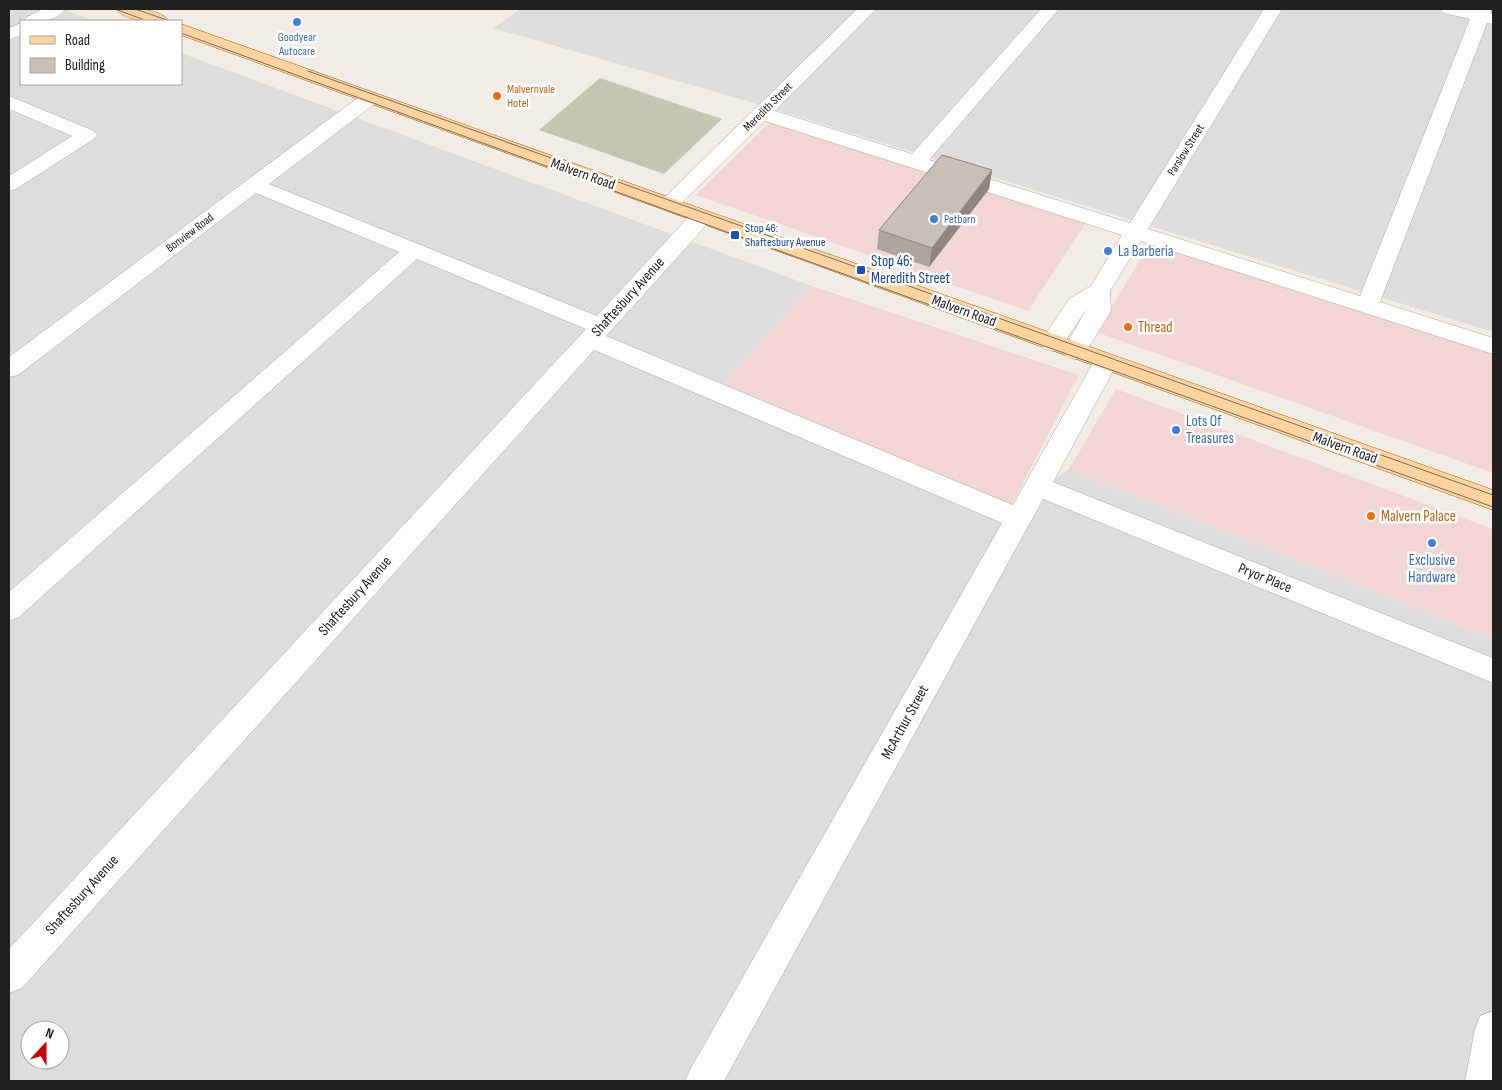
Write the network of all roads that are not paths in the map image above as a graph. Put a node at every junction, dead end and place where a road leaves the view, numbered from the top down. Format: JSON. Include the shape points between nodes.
{"nodes":[{"id":1,"x":56,"y":9,"type":"edge"},
{"id":2,"x":125,"y":9,"type":"edge"},
{"id":3,"x":867,"y":9,"type":"edge"},
{"id":4,"x":1050,"y":9,"type":"edge"},
{"id":5,"x":1273,"y":9,"type":"edge"},
{"id":6,"x":1448,"y":9,"type":"edge"},
{"id":7,"x":1485,"y":15,"type":"edge"},
{"id":8,"x":36,"y":20,"type":"edge"},
{"id":9,"x":157,"y":20,"type":"edge"},
{"id":10,"x":20,"y":29,"type":"edge"},
{"id":11,"x":182,"y":29,"type":"edge"},
{"id":12,"x":9,"y":35,"type":"edge"},
{"id":13,"x":370,"y":98,"type":"junction"},
{"id":14,"x":9,"y":102,"type":"edge"},
{"id":15,"x":762,"y":113,"type":"junction"},
{"id":16,"x":916,"y":162,"type":"junction"},
{"id":17,"x":9,"y":185,"type":"edge"},
{"id":18,"x":254,"y":185,"type":"junction"},
{"id":19,"x":668,"y":205,"type":"junction"},
{"id":20,"x":701,"y":217,"type":"junction"},
{"id":21,"x":1136,"y":232,"type":"junction"},
{"id":22,"x":415,"y":249,"type":"junction"},
{"id":23,"x":1099,"y":291,"type":"junction"},
{"id":24,"x":1367,"y":306,"type":"junction"},
{"id":25,"x":596,"y":333,"type":"junction"},
{"id":26,"x":1052,"y":343,"type":"junction"},
{"id":27,"x":1493,"y":346,"type":"edge"},
{"id":28,"x":1075,"y":351,"type":"junction"},
{"id":29,"x":1106,"y":362,"type":"junction"},
{"id":30,"x":9,"y":369,"type":"edge"},
{"id":31,"x":1037,"y":486,"type":"junction"},
{"id":32,"x":1493,"y":500,"type":"edge"},
{"id":33,"x":1018,"y":518,"type":"junction"},
{"id":34,"x":9,"y":609,"type":"edge"},
{"id":35,"x":1493,"y":671,"type":"edge"},
{"id":36,"x":9,"y":975,"type":"edge"},
{"id":37,"x":1493,"y":1029,"type":"edge"},
{"id":38,"x":704,"y":1081,"type":"edge"},
{"id":39,"x":1484,"y":1081,"type":"edge"}],
"edges":[{"from":1,"to":8,"type":"street"},
{"from":2,"to":9,"type":"main road"},
{"from":3,"to":15,"type":"street","name":"Meredith Street"},
{"from":4,"to":16,"type":"street"},
{"from":5,"to":21,"type":"street","name":"Parslow Street"},
{"from":6,"to":7,"type":"street"},
{"from":7,"to":24,"type":"street"},
{"from":10,"to":12,"type":"street"},
{"from":11,"to":13,"type":"main road","name":"Malvern Road"},
{"from":13,"to":18,"type":"street","name":"Bonview Road"},
{"from":13,"to":19,"type":"main road","name":"Malvern Road"},
{"from":14,"to":17,"type":"street","via":[[87,134]]},
{"from":15,"to":16,"type":"street"},
{"from":15,"to":19,"type":"street","name":"Meredith Street"},
{"from":16,"to":21,"type":"street"},
{"from":18,"to":22,"type":"street"},
{"from":18,"to":30,"type":"street","name":"Bonview Road"},
{"from":19,"to":20,"type":"main road","name":"Malvern Road"},
{"from":20,"to":25,"type":"street","name":"Shaftesbury Avenue"},
{"from":20,"to":26,"type":"main road","name":"Malvern Road"},
{"from":21,"to":23,"type":"street","name":"Parslow Street"},
{"from":21,"to":24,"type":"street"},
{"from":22,"to":25,"type":"street"},
{"from":22,"to":34,"type":"street"},
{"from":23,"to":26,"type":"street","name":"Parslow Street","via":[[1077,304]]},
{"from":23,"to":28,"type":"street","name":"Parslow Street","via":[[1099,311]]},
{"from":24,"to":27,"type":"street"},
{"from":25,"to":33,"type":"street"},
{"from":25,"to":36,"type":"street","name":"Shaftesbury Avenue"},
{"from":26,"to":28,"type":"main road","name":"Malvern Road"},
{"from":28,"to":29,"type":"main road","name":"Malvern Road"},
{"from":29,"to":31,"type":"street","name":"McArthur Street"},
{"from":29,"to":32,"type":"main road","name":"Malvern Road"},
{"from":31,"to":33,"type":"street","name":"McArthur Street"},
{"from":31,"to":35,"type":"street","name":"Pryor Place"},
{"from":33,"to":38,"type":"street","name":"McArthur Street"},
{"from":37,"to":39,"type":"street"}]}
